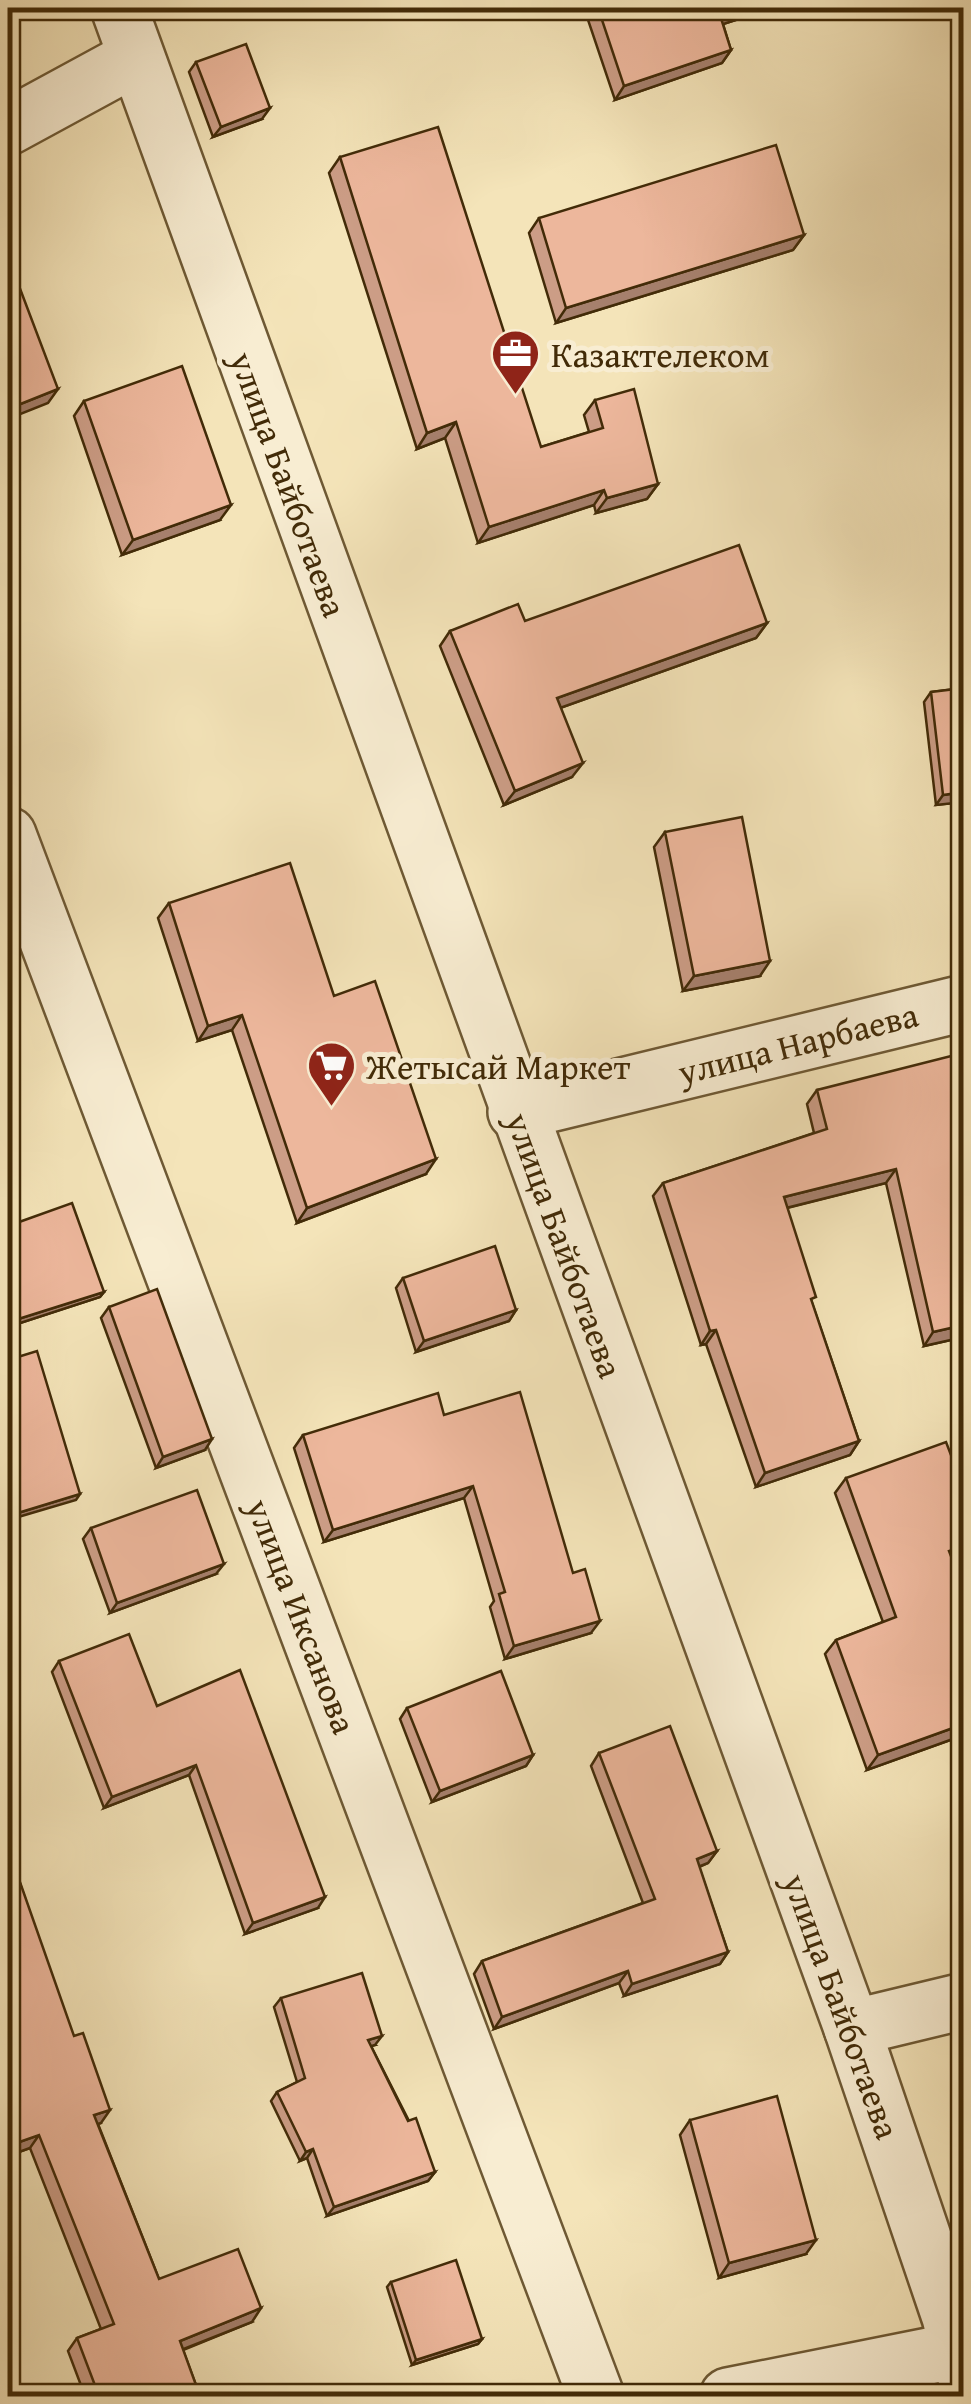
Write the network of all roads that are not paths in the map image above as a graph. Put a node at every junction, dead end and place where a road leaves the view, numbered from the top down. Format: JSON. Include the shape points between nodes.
{"nodes":[{"id":1,"x":127,"y":33,"type":"edge"},
{"id":2,"x":8,"y":128,"type":"edge"},
{"id":3,"x":8,"y":835,"type":"edge"},
{"id":4,"x":964,"y":1003,"type":"edge"},
{"id":5,"x":516,"y":1112,"type":"junction"},
{"id":6,"x":964,"y":2001,"type":"edge"},
{"id":7,"x":852,"y":2028,"type":"junction"},
{"id":8,"x":962,"y":2357,"type":"edge"},
{"id":9,"x":596,"y":2396,"type":"edge"},
{"id":10,"x":728,"y":2396,"type":"edge"}],
"edges":[{"from":1,"to":2,"type":"street"},
{"from":1,"to":5,"type":"street","name":"улица Байботаева"},
{"from":3,"to":9,"type":"street","name":"улица Иксанова"},
{"from":4,"to":5,"type":"street","name":"улица Нарбаева"},
{"from":5,"to":7,"type":"street","name":"улица Байботаева"},
{"from":6,"to":7,"type":"street"},
{"from":7,"to":8,"type":"street","name":"улица Байботаева"},
{"from":8,"to":10,"type":"street"}]}
